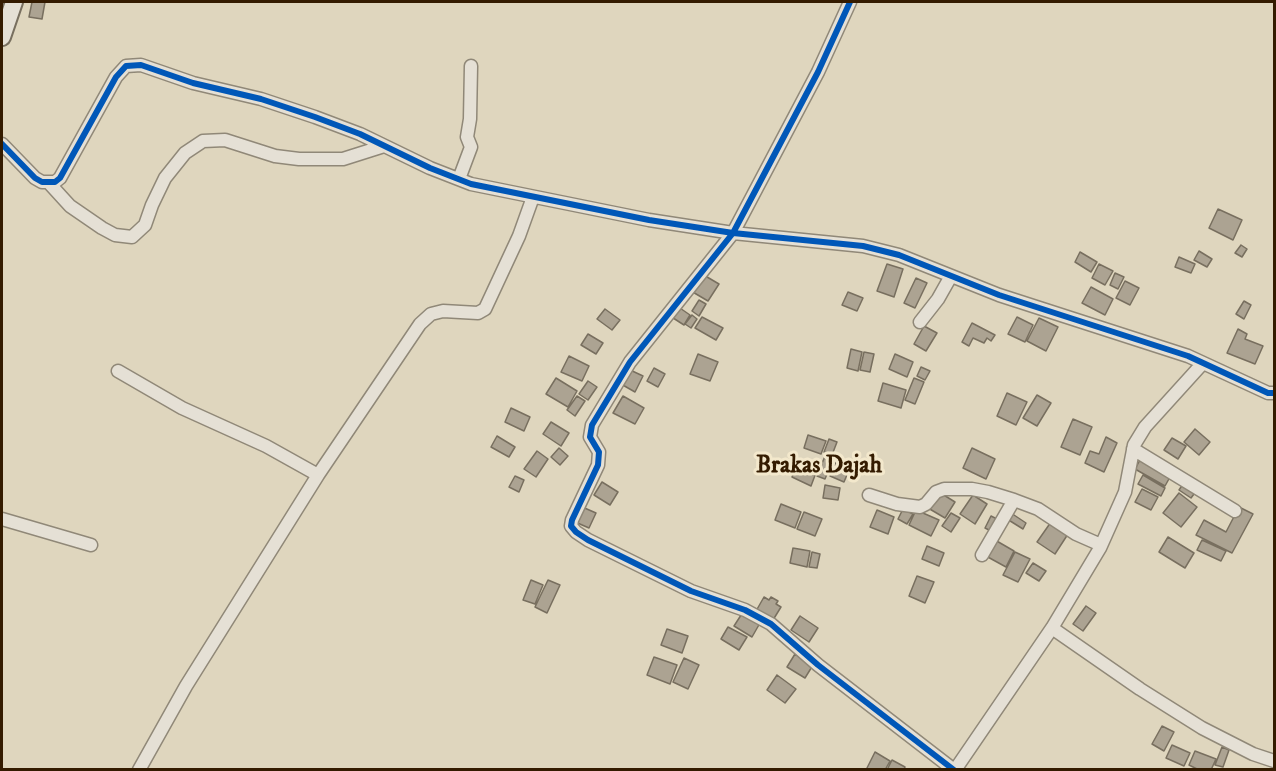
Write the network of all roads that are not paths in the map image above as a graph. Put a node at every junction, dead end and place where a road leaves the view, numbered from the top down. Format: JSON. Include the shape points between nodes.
{"nodes":[{"id":1,"x":14,"y":2,"type":"edge"},
{"id":2,"x":850,"y":2,"type":"edge"},
{"id":3,"x":2,"y":37,"type":"edge"},
{"id":4,"x":471,"y":66,"type":"dead end"},
{"id":5,"x":2,"y":144,"type":"edge"},
{"id":6,"x":384,"y":146,"type":"junction"},
{"id":7,"x":459,"y":179,"type":"junction"},
{"id":8,"x":49,"y":183,"type":"junction"},
{"id":9,"x":533,"y":197,"type":"junction"},
{"id":10,"x":733,"y":233,"type":"junction"},
{"id":11,"x":951,"y":276,"type":"junction"},
{"id":12,"x":920,"y":322,"type":"dead end"},
{"id":13,"x":1203,"y":363,"type":"junction"},
{"id":14,"x":118,"y":372,"type":"dead end"},
{"id":15,"x":1275,"y":393,"type":"edge"},
{"id":16,"x":1133,"y":449,"type":"junction"},
{"id":17,"x":318,"y":476,"type":"junction"},
{"id":18,"x":869,"y":495,"type":"dead end"},
{"id":19,"x":1014,"y":500,"type":"junction"},
{"id":20,"x":1235,"y":511,"type":"dead end"},
{"id":21,"x":2,"y":519,"type":"edge"},
{"id":22,"x":91,"y":545,"type":"dead end"},
{"id":23,"x":1101,"y":545,"type":"junction"},
{"id":24,"x":982,"y":555,"type":"dead end"},
{"id":25,"x":1052,"y":628,"type":"junction"},
{"id":26,"x":1275,"y":761,"type":"edge"},
{"id":27,"x":139,"y":770,"type":"edge"},
{"id":28,"x":954,"y":770,"type":"edge"}],
"edges":[{"from":1,"to":3,"type":"street"},
{"from":2,"to":10,"type":"street","via":[[818,72]]},
{"from":4,"to":7,"type":"street","via":[[467,137],[471,147]]},
{"from":5,"to":8,"type":"street","via":[[35,178]]},
{"from":6,"to":7,"type":"street"},
{"from":6,"to":8,"type":"street","via":[[343,159],[298,159],[225,140],[202,141],[185,153],[165,178],[146,225],[132,237],[102,228],[70,206]]},
{"from":6,"to":8,"type":"street","via":[[261,99],[134,64],[126,66],[116,77],[60,178]]},
{"from":7,"to":9,"type":"street"},
{"from":9,"to":10,"type":"street"},
{"from":9,"to":17,"type":"street","via":[[485,309],[478,313],[443,311],[425,319]]},
{"from":10,"to":11,"type":"street","via":[[863,246],[899,255]]},
{"from":10,"to":28,"type":"street","via":[[630,362],[592,425],[590,436],[599,452],[598,465],[572,520],[572,528],[588,540],[691,591],[745,610],[771,624],[818,666]]},
{"from":11,"to":12,"type":"street"},
{"from":11,"to":13,"type":"street"},
{"from":13,"to":15,"type":"street"},
{"from":13,"to":16,"type":"street","via":[[1145,427]]},
{"from":14,"to":17,"type":"street"},
{"from":16,"to":20,"type":"street"},
{"from":16,"to":23,"type":"street","via":[[1125,492]]},
{"from":17,"to":27,"type":"street","via":[[186,687]]},
{"from":18,"to":19,"type":"street","via":[[920,507],[944,489],[972,489]]},
{"from":19,"to":23,"type":"street","via":[[1038,509]]},
{"from":19,"to":24,"type":"street"},
{"from":21,"to":22,"type":"street"},
{"from":23,"to":25,"type":"street"},
{"from":25,"to":26,"type":"street","via":[[1202,728]]},
{"from":25,"to":28,"type":"street"}]}
